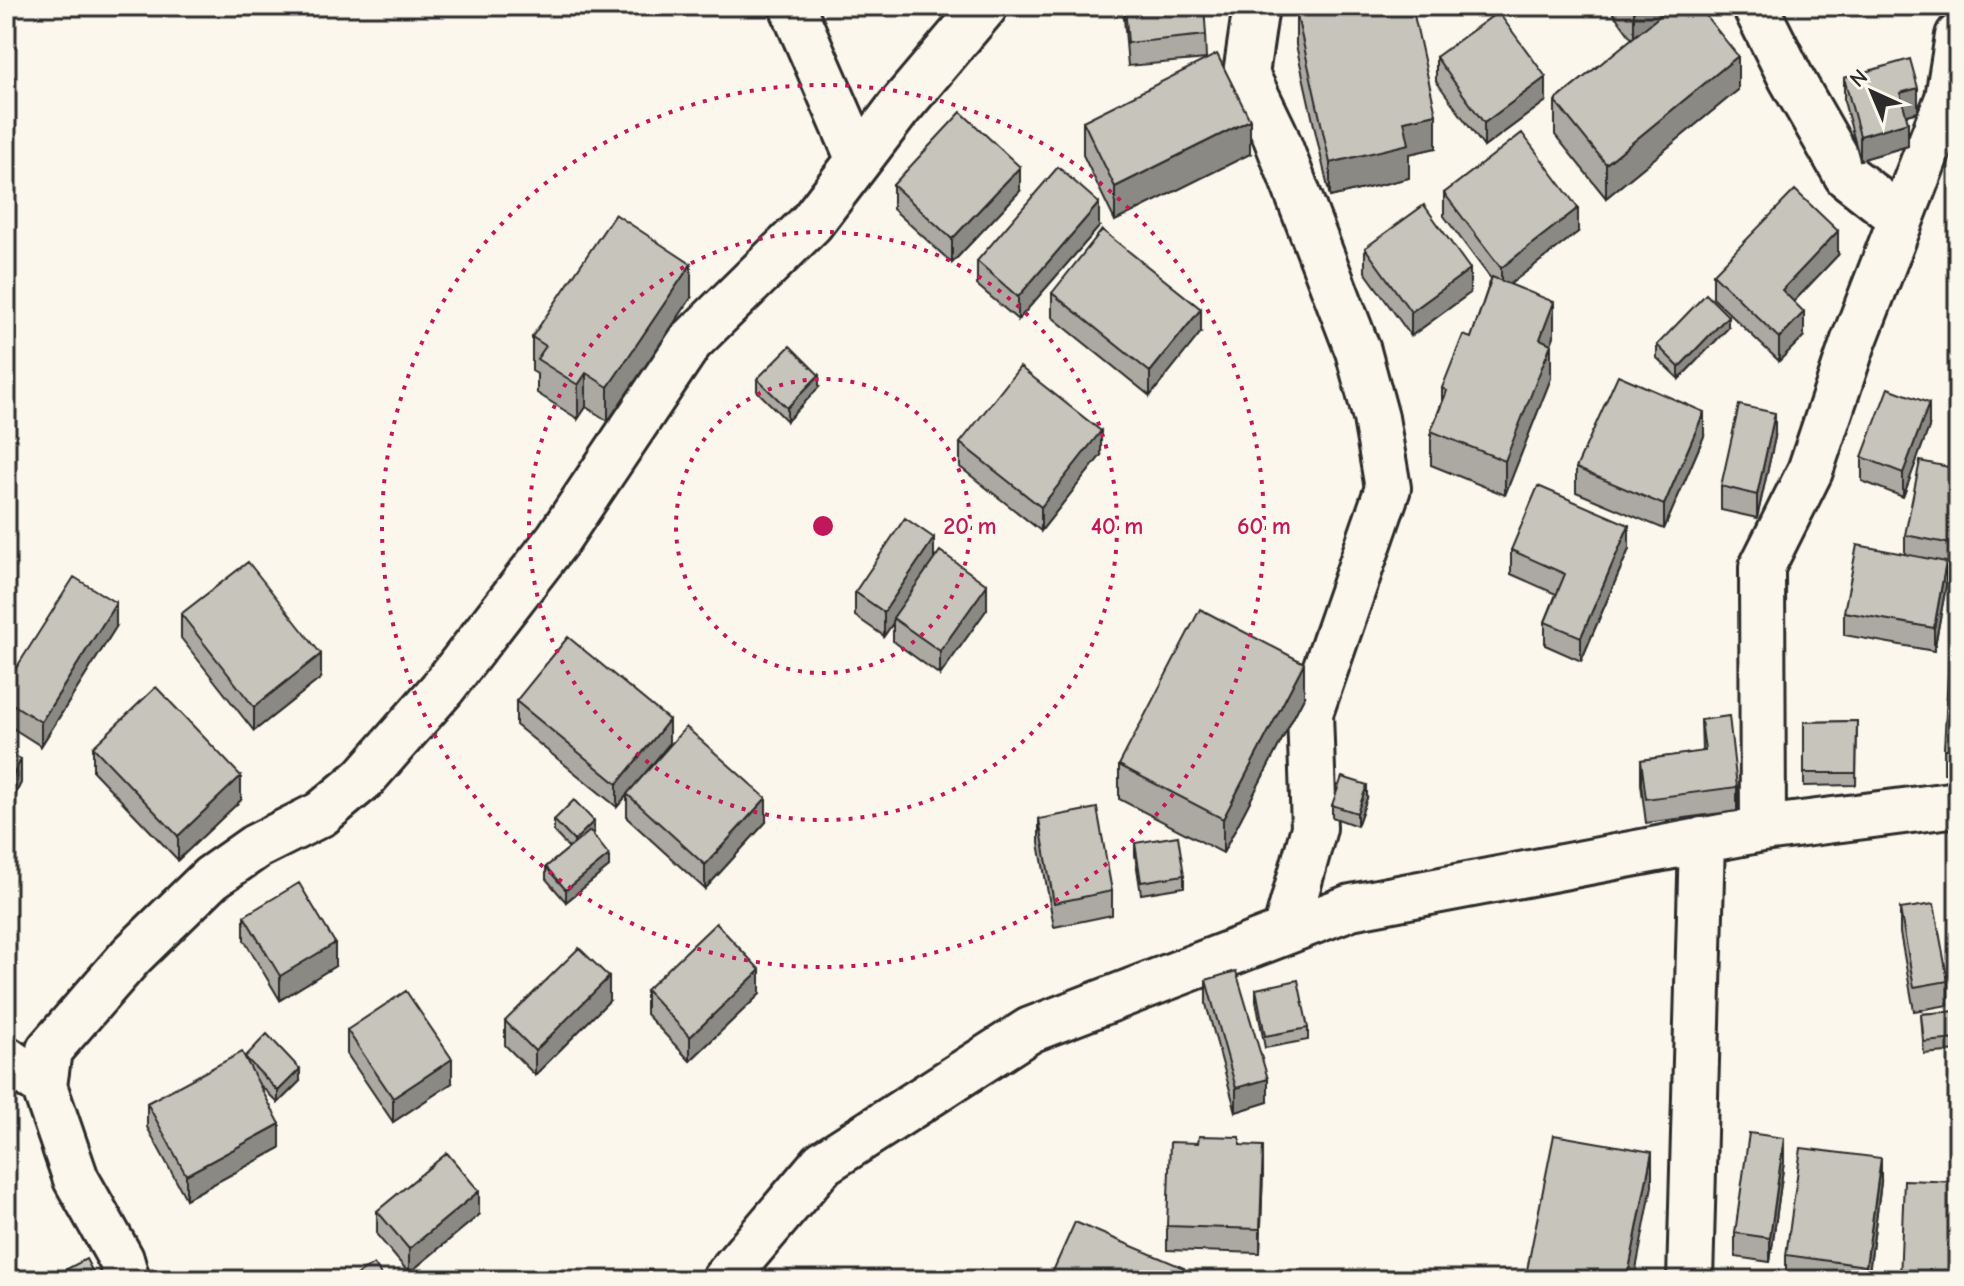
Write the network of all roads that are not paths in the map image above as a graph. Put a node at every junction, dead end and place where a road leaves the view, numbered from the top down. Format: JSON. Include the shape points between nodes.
{"nodes":[{"id":1,"x":792,"y":6,"type":"edge"},
{"id":2,"x":985,"y":6,"type":"edge"},
{"id":3,"x":1256,"y":6,"type":"edge"},
{"id":4,"x":1755,"y":6,"type":"edge"},
{"id":5,"x":1958,"y":36,"type":"edge"},
{"id":6,"x":859,"y":160,"type":"junction"},
{"id":7,"x":1901,"y":218,"type":"junction"},
{"id":8,"x":1958,"y":804,"type":"edge"},
{"id":9,"x":1763,"y":829,"type":"junction"},
{"id":10,"x":1702,"y":840,"type":"junction"},
{"id":11,"x":1285,"y":932,"type":"junction"},
{"id":12,"x":6,"y":1059,"type":"edge"},
{"id":13,"x":44,"y":1086,"type":"junction"},
{"id":14,"x":729,"y":1279,"type":"edge"},
{"id":15,"x":127,"y":1280,"type":"edge"},
{"id":16,"x":1690,"y":1280,"type":"edge"}],
"edges":[{"from":1,"to":6,"type":"street"},
{"from":2,"to":6,"type":"street"},
{"from":3,"to":11,"type":"street","via":[[1246,74],[1274,132],[1358,351],[1388,488],[1310,713],[1314,828]]},
{"from":4,"to":7,"type":"street","via":[[1847,176]]},
{"from":5,"to":7,"type":"street","via":[[1948,98]]},
{"from":6,"to":13,"type":"street","via":[[811,223],[690,342],[558,539],[442,689],[364,778],[321,814],[255,847],[211,878],[132,955],[49,1050]]},
{"from":7,"to":9,"type":"street","via":[[1810,471],[1762,567]]},
{"from":8,"to":9,"type":"street"},
{"from":9,"to":10,"type":"street"},
{"from":10,"to":11,"type":"street","via":[[1351,907]]},
{"from":10,"to":16,"type":"street"},
{"from":11,"to":14,"type":"street","via":[[1030,1030],[823,1163]]},
{"from":12,"to":13,"type":"street"},
{"from":13,"to":15,"type":"street","via":[[76,1179],[121,1259]]}]}
